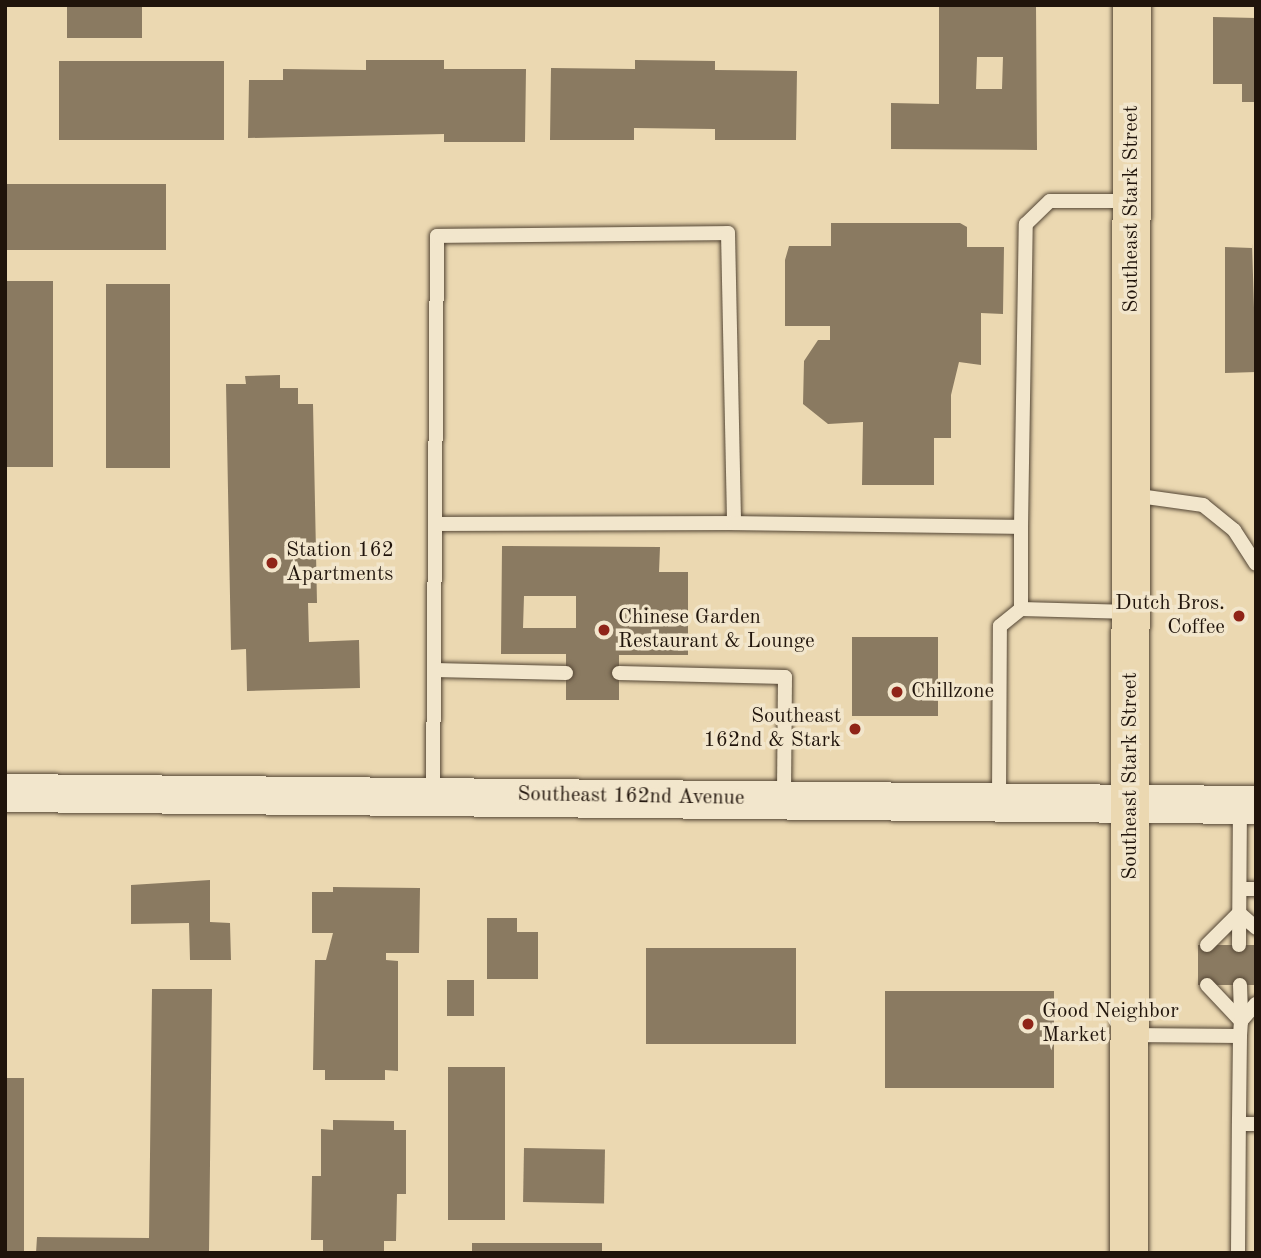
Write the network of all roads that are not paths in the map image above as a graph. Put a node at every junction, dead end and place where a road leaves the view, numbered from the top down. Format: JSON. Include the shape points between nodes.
{"nodes":[{"id":1,"x":1132,"y":5,"type":"edge"},
{"id":2,"x":1132,"y":201,"type":"junction"},
{"id":3,"x":1132,"y":495,"type":"junction"},
{"id":4,"x":734,"y":523,"type":"junction"},
{"id":5,"x":437,"y":524,"type":"junction"},
{"id":6,"x":1021,"y":527,"type":"junction"},
{"id":7,"x":1256,"y":564,"type":"edge"},
{"id":8,"x":1021,"y":609,"type":"junction"},
{"id":9,"x":1132,"y":612,"type":"junction"},
{"id":10,"x":434,"y":670,"type":"junction"},
{"id":11,"x":566,"y":673,"type":"dead end"},
{"id":12,"x":619,"y":673,"type":"dead end"},
{"id":13,"x":5,"y":793,"type":"edge"},
{"id":14,"x":433,"y":796,"type":"junction"},
{"id":15,"x":784,"y":799,"type":"junction"},
{"id":16,"x":999,"y":800,"type":"junction"},
{"id":17,"x":1131,"y":805,"type":"junction"},
{"id":18,"x":1248,"y":805,"type":"edge"},
{"id":19,"x":1240,"y":889,"type":"junction"},
{"id":20,"x":1256,"y":889,"type":"edge"},
{"id":21,"x":1239,"y":913,"type":"junction"},
{"id":22,"x":1256,"y":928,"type":"edge"},
{"id":23,"x":1207,"y":945,"type":"dead end"},
{"id":24,"x":1239,"y":945,"type":"dead end"},
{"id":25,"x":1208,"y":985,"type":"dead end"},
{"id":26,"x":1240,"y":985,"type":"dead end"},
{"id":27,"x":1256,"y":1004,"type":"edge"},
{"id":28,"x":1240,"y":1028,"type":"junction"},
{"id":29,"x":1130,"y":1035,"type":"junction"},
{"id":30,"x":1239,"y":1124,"type":"junction"},
{"id":31,"x":1256,"y":1124,"type":"edge"},
{"id":32,"x":1129,"y":1253,"type":"edge"},
{"id":33,"x":1238,"y":1253,"type":"edge"}],
"edges":[{"from":1,"to":2,"type":"main road","name":"Southeast Stark Street"},
{"from":2,"to":3,"type":"main road","name":"Southeast Stark Street"},
{"from":2,"to":6,"type":"lane","via":[[1051,201],[1026,224]]},
{"from":3,"to":7,"type":"lane","via":[[1203,505],[1234,530]]},
{"from":3,"to":9,"type":"main road","name":"Southeast Stark Street"},
{"from":4,"to":5,"type":"lane"},
{"from":4,"to":5,"type":"lane","via":[[728,233],[715,233],[437,236]]},
{"from":4,"to":6,"type":"lane"},
{"from":5,"to":10,"type":"lane"},
{"from":6,"to":8,"type":"lane"},
{"from":8,"to":9,"type":"lane"},
{"from":8,"to":16,"type":"lane","via":[[1000,626]]},
{"from":9,"to":17,"type":"main road","name":"Southeast Stark Street"},
{"from":10,"to":11,"type":"lane"},
{"from":10,"to":14,"type":"lane"},
{"from":12,"to":15,"type":"lane","via":[[785,677]]},
{"from":13,"to":14,"type":"main road","name":"Southeast 162nd Avenue"},
{"from":14,"to":15,"type":"main road","name":"Southeast 162nd Avenue"},
{"from":15,"to":16,"type":"main road","name":"Southeast 162nd Avenue"},
{"from":16,"to":17,"type":"main road","name":"Southeast 162nd Avenue"},
{"from":17,"to":18,"type":"main road","name":"Southeast 162nd Avenue"},
{"from":17,"to":29,"type":"main road","name":"Southeast Stark Street"},
{"from":18,"to":19,"type":"lane"},
{"from":19,"to":20,"type":"lane"},
{"from":19,"to":21,"type":"lane"},
{"from":21,"to":22,"type":"lane"},
{"from":21,"to":23,"type":"lane"},
{"from":21,"to":24,"type":"lane"},
{"from":25,"to":28,"type":"lane"},
{"from":26,"to":28,"type":"lane"},
{"from":27,"to":28,"type":"lane"},
{"from":28,"to":29,"type":"lane"},
{"from":28,"to":30,"type":"lane"},
{"from":29,"to":32,"type":"main road","name":"Southeast Stark Street"},
{"from":30,"to":31,"type":"lane"},
{"from":30,"to":33,"type":"lane"}]}
